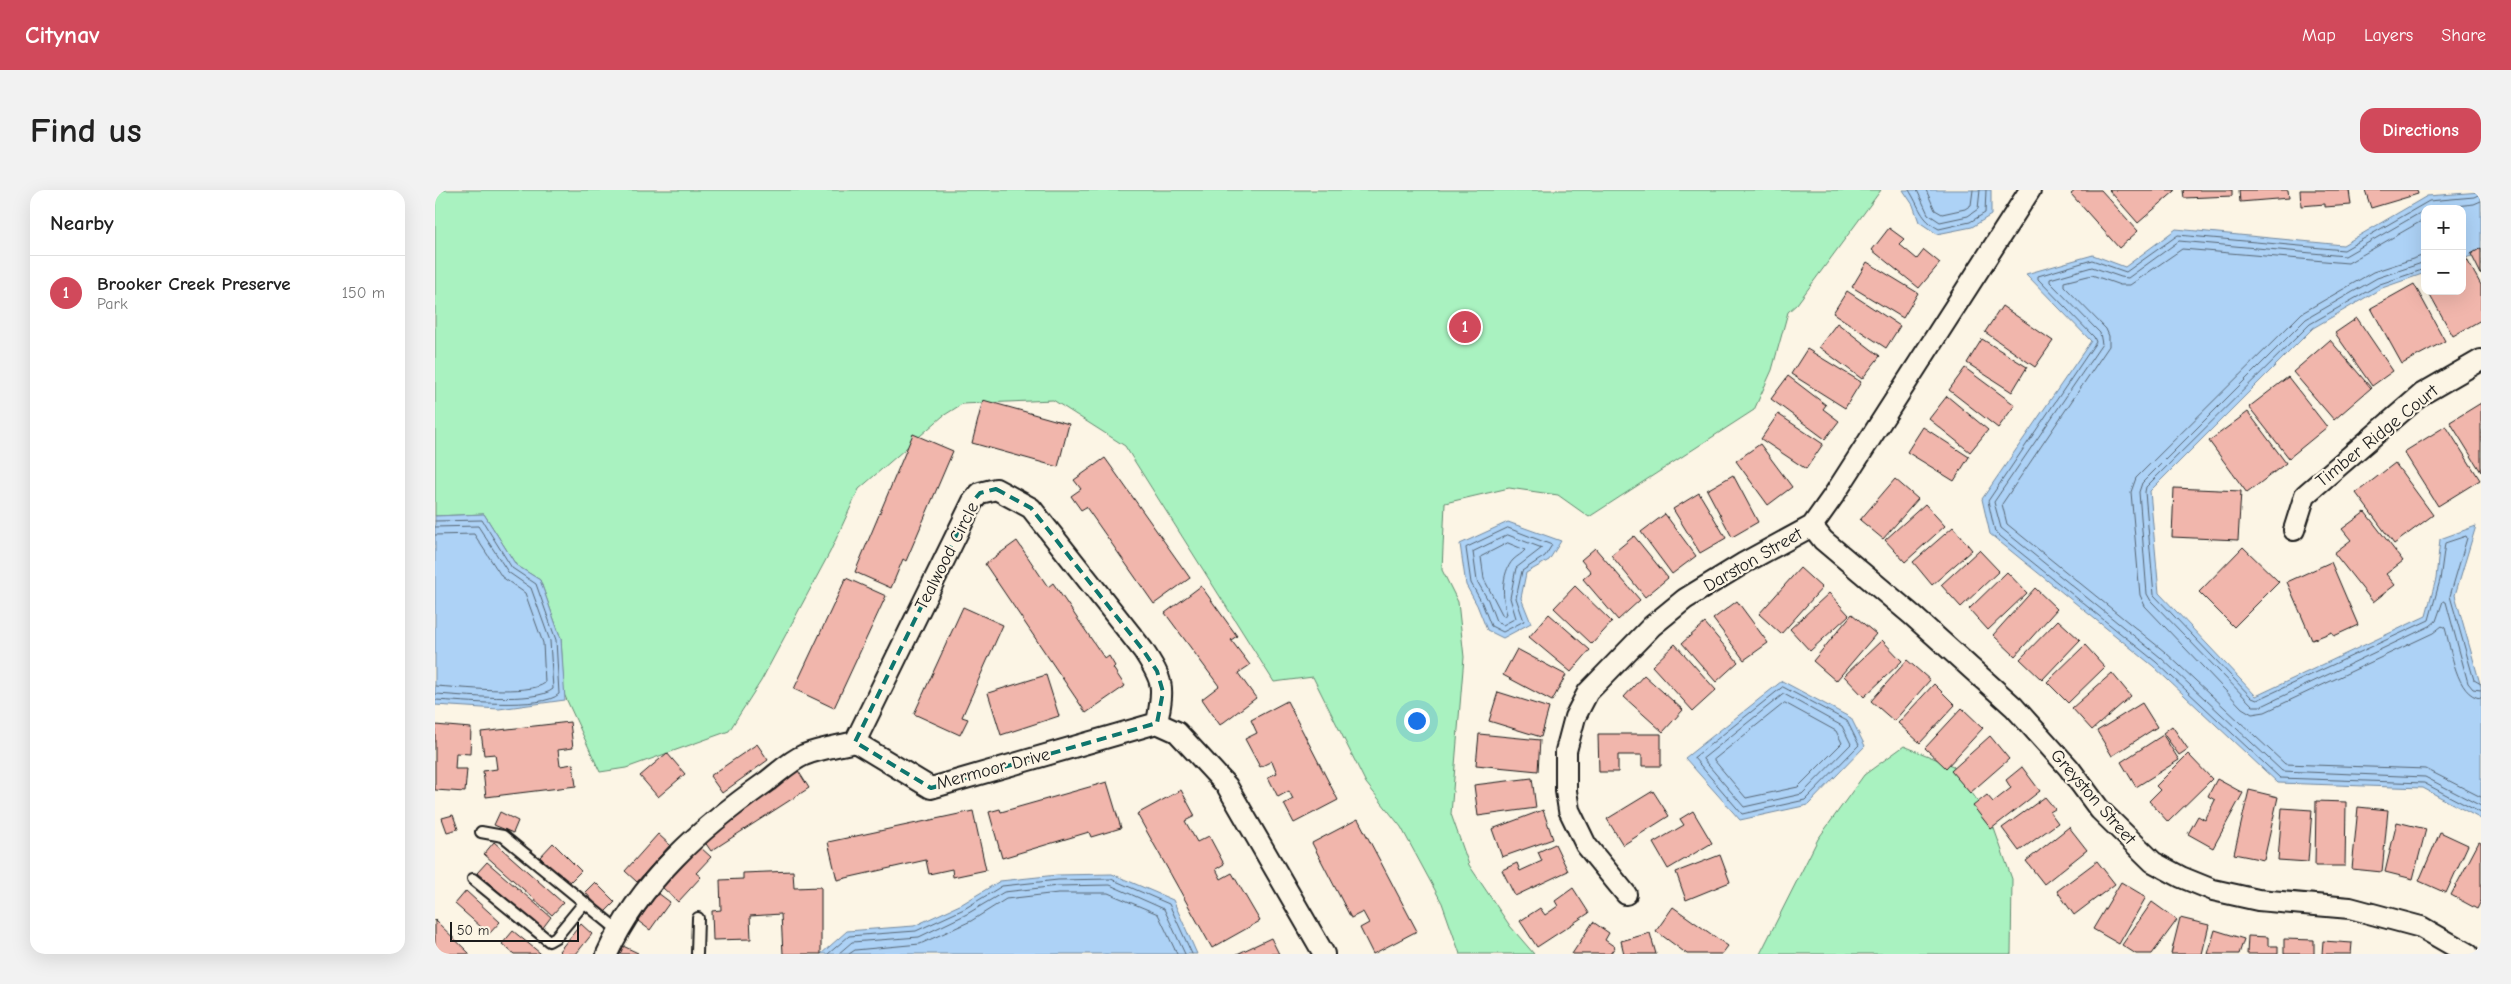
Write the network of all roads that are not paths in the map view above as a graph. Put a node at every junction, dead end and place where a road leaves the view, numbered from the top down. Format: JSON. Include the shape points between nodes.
{"nodes":[{"id":1,"x":2030,"y":190,"type":"edge"},
{"id":2,"x":2481,"y":360,"type":"edge"},
{"id":3,"x":1812,"y":526,"type":"junction"},
{"id":4,"x":2294,"y":530,"type":"dead end"},
{"id":5,"x":1157,"y":723,"type":"junction"},
{"id":6,"x":855,"y":742,"type":"junction"},
{"id":7,"x":481,"y":832,"type":"dead end"},
{"id":8,"x":473,"y":880,"type":"dead end"},
{"id":9,"x":1625,"y":894,"type":"dead end"},
{"id":10,"x":585,"y":903,"type":"junction"},
{"id":11,"x":698,"y":918,"type":"dead end"},
{"id":12,"x":618,"y":930,"type":"junction"},
{"id":13,"x":607,"y":954,"type":"edge"},
{"id":14,"x":697,"y":954,"type":"edge"},
{"id":15,"x":1324,"y":954,"type":"edge"},
{"id":16,"x":2468,"y":954,"type":"edge"}],
"edges":[{"from":1,"to":3,"type":"street","name":"Darston Street"},
{"from":2,"to":4,"type":"street","name":"Timber Ridge Court","via":[[2422,394],[2305,495]]},
{"from":3,"to":9,"type":"street","name":"Darston Street","via":[[1685,599],[1652,626],[1588,692],[1575,717],[1566,751],[1569,810],[1586,845]]},
{"from":3,"to":16,"type":"street","name":"Greyston Street","via":[[1823,540],[2014,707],[2069,768],[2100,810],[2153,862],[2213,890],[2258,900],[2350,908],[2421,927]]},
{"from":5,"to":6,"type":"street","name":"Mermoor Drive","via":[[931,788]]},
{"from":5,"to":6,"type":"street","name":"Tealwood Circle","via":[[1163,692],[1157,671],[1143,650],[1031,508],[996,489],[981,493],[973,500]]},
{"from":5,"to":15,"type":"street","via":[[1177,732],[1227,786]]},
{"from":6,"to":12,"type":"street","via":[[803,756],[722,813],[654,881]]},
{"from":7,"to":10,"type":"lane","via":[[503,836]]},
{"from":8,"to":10,"type":"lane","via":[[549,941]]},
{"from":10,"to":12,"type":"lane"},
{"from":11,"to":14,"type":"lane"},
{"from":12,"to":13,"type":"street"}]}
